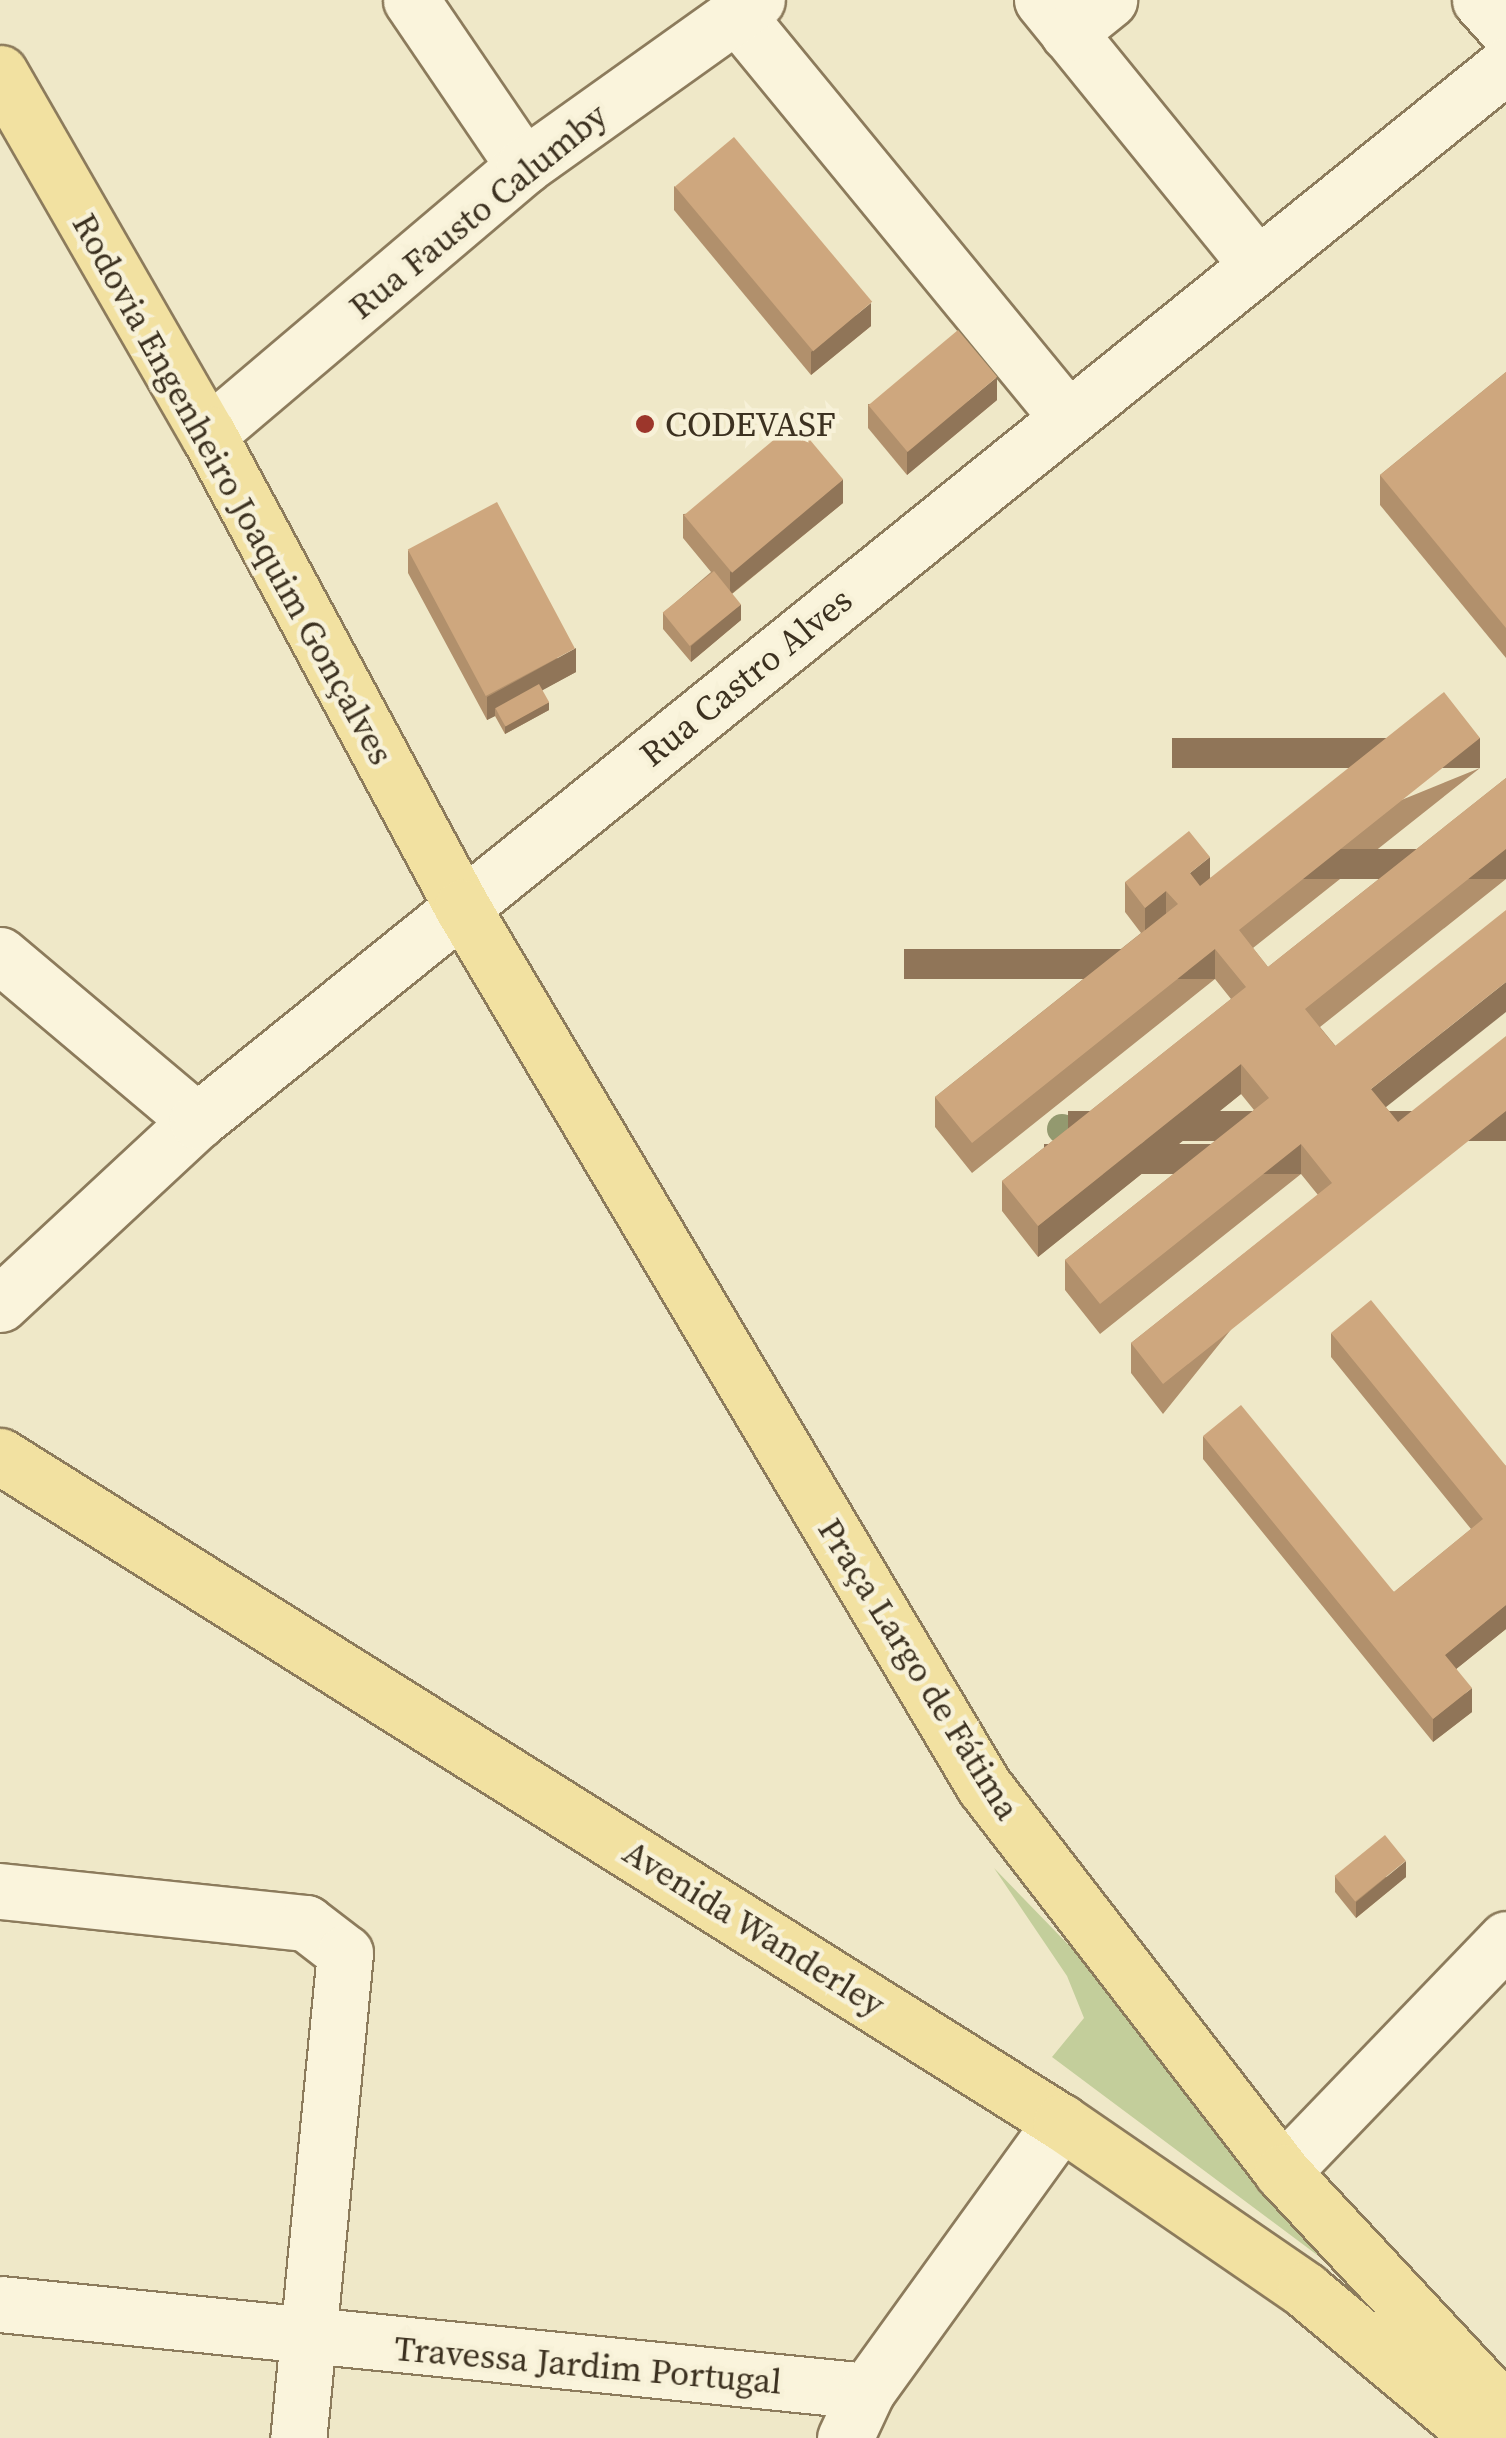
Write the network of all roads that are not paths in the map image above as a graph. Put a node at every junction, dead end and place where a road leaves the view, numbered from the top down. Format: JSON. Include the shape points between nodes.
{"nodes":[{"id":1,"x":412,"y":0,"type":"edge"},
{"id":2,"x":1480,"y":0,"type":"edge"},
{"id":3,"x":746,"y":7,"type":"edge"},
{"id":4,"x":1073,"y":11,"type":"edge"},
{"id":5,"x":1506,"y":30,"type":"edge"},
{"id":6,"x":1506,"y":66,"type":"edge"},
{"id":7,"x":0,"y":73,"type":"edge"},
{"id":8,"x":524,"y":166,"type":"junction"},
{"id":9,"x":1255,"y":262,"type":"junction"},
{"id":10,"x":1067,"y":417,"type":"junction"},
{"id":11,"x":208,"y":434,"type":"junction"},
{"id":12,"x":462,"y":908,"type":"junction"},
{"id":13,"x":0,"y":955,"type":"edge"},
{"id":14,"x":197,"y":1121,"type":"junction"},
{"id":15,"x":0,"y":1304,"type":"edge"},
{"id":16,"x":0,"y":1456,"type":"edge"},
{"id":17,"x":0,"y":1891,"type":"edge"},
{"id":18,"x":1506,"y":1939,"type":"edge"},
{"id":19,"x":1060,"y":2122,"type":"junction"},
{"id":20,"x":1282,"y":2172,"type":"junction"},
{"id":21,"x":0,"y":2304,"type":"edge"},
{"id":22,"x":309,"y":2338,"type":"junction"},
{"id":23,"x":1506,"y":2412,"type":"edge"},
{"id":24,"x":856,"y":2414,"type":"edge"},
{"id":25,"x":298,"y":2438,"type":"edge"},
{"id":26,"x":1482,"y":2438,"type":"edge"}],
"edges":[{"from":1,"to":8,"type":"street"},
{"from":2,"to":5,"type":"street"},
{"from":3,"to":8,"type":"street","name":"Rua Fausto Calumby"},
{"from":3,"to":10,"type":"street"},
{"from":4,"to":9,"type":"street"},
{"from":6,"to":9,"type":"street","name":"Rua Castro Alves"},
{"from":7,"to":11,"type":"main road","name":"Rodovia Engenheiro Joaquim Gonçalves"},
{"from":8,"to":11,"type":"street","name":"Rua Fausto Calumby"},
{"from":9,"to":10,"type":"street","name":"Rua Castro Alves"},
{"from":10,"to":12,"type":"street","name":"Rua Castro Alves"},
{"from":11,"to":12,"type":"main road","name":"Rodovia Engenheiro Joaquim Gonçalves"},
{"from":12,"to":14,"type":"street","name":"Rua Castro Alves"},
{"from":12,"to":20,"type":"main road","name":"Praça Largo de Fátima","via":[[984,1786]]},
{"from":13,"to":14,"type":"street"},
{"from":14,"to":15,"type":"street","name":"Rua Castro Alves"},
{"from":16,"to":19,"type":"main road","name":"Avenida Wanderley"},
{"from":17,"to":22,"type":"street","via":[[306,1923],[345,1953]]},
{"from":18,"to":20,"type":"street"},
{"from":19,"to":24,"type":"street"},
{"from":19,"to":26,"type":"main road","name":"Avenida Wanderley","via":[[1305,2290]]},
{"from":20,"to":23,"type":"main road","name":"Praça Largo de Fátima"},
{"from":21,"to":22,"type":"street","name":"Travessa Jardim Portugal"},
{"from":22,"to":24,"type":"street","name":"Travessa Jardim Portugal"},
{"from":22,"to":25,"type":"street"}]}
